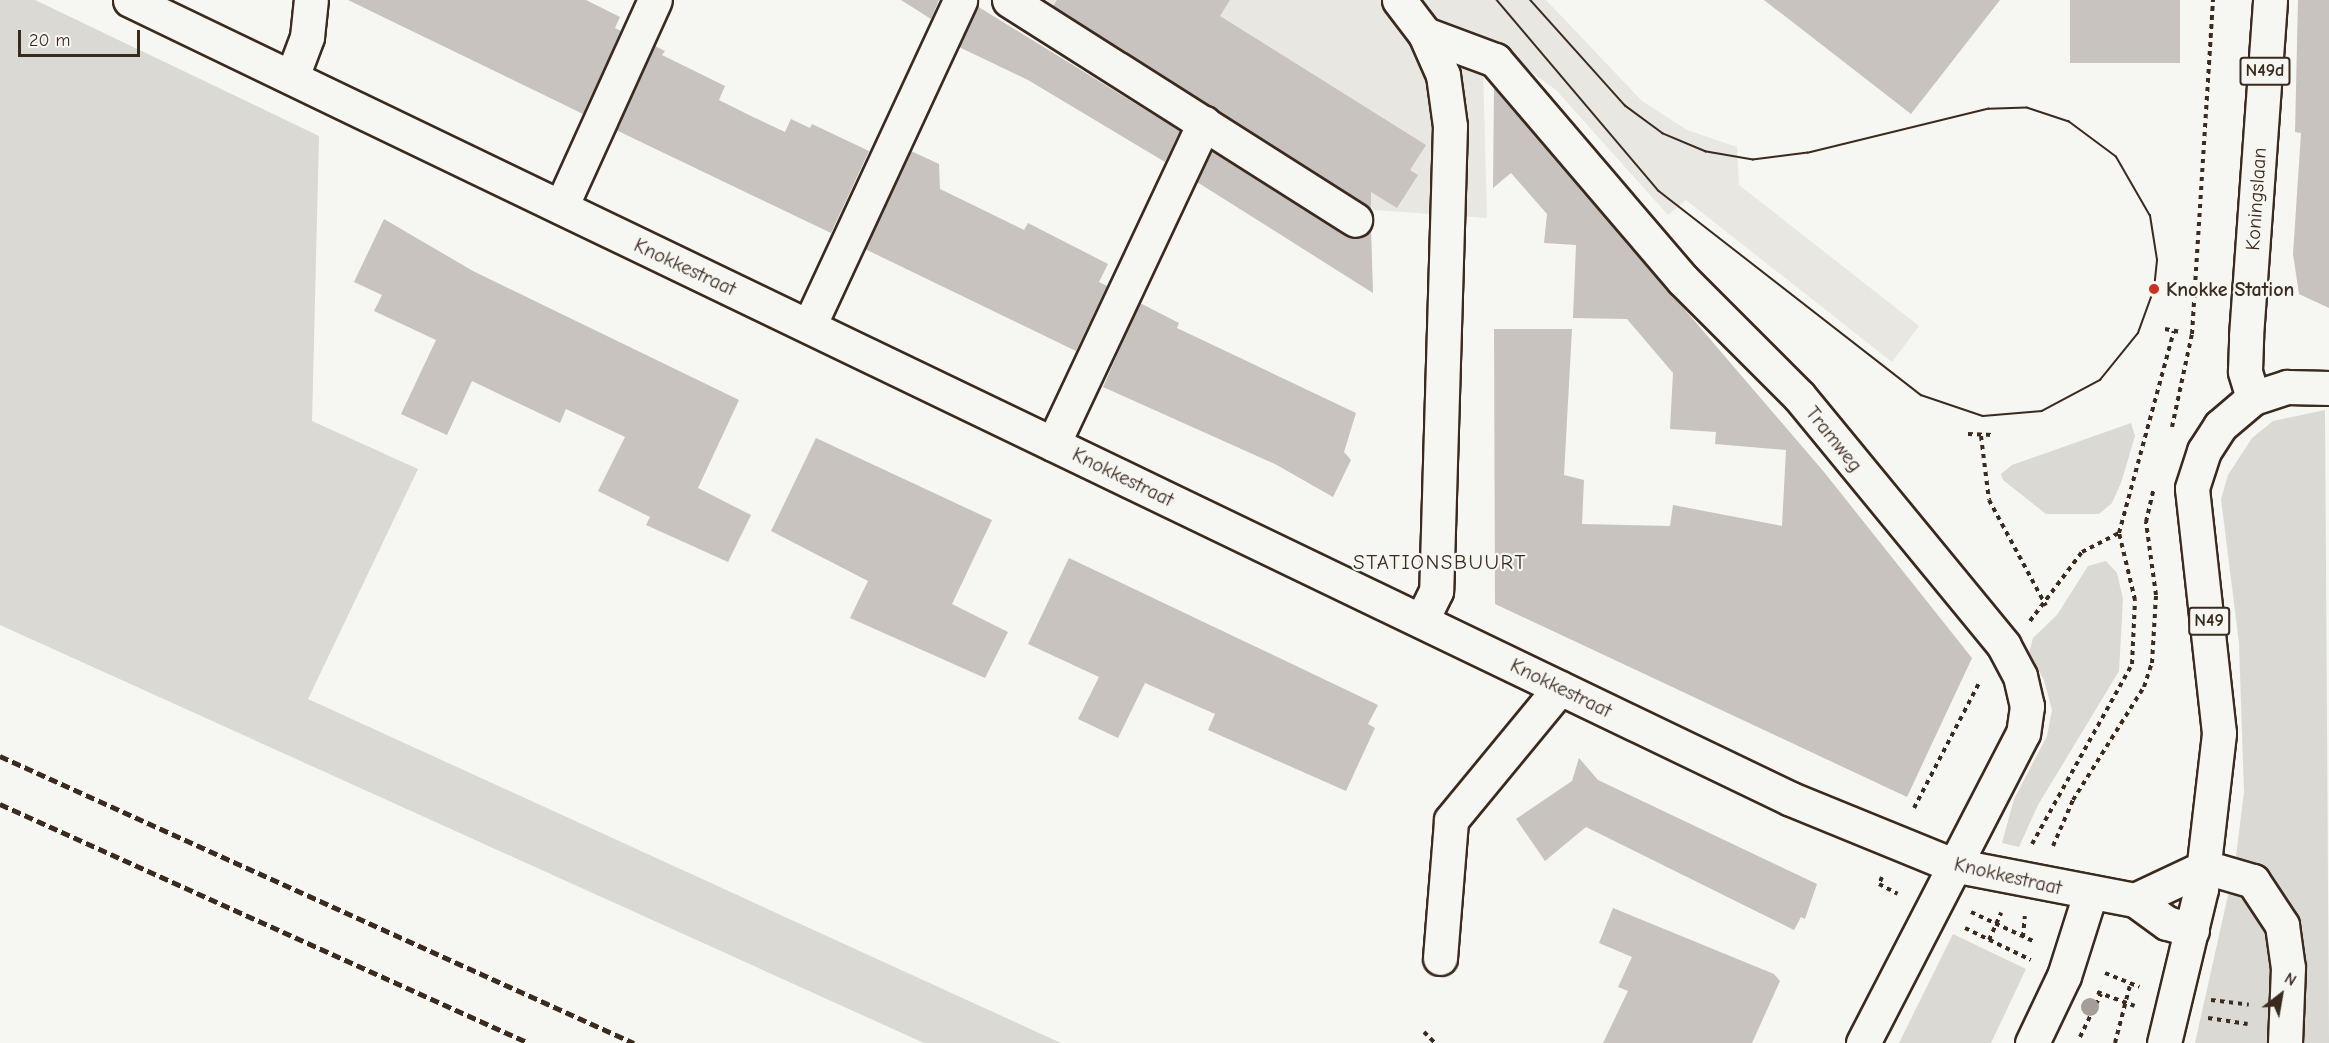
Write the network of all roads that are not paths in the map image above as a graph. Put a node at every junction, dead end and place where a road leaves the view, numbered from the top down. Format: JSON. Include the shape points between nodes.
{"nodes":[{"id":1,"x":130,"y":0,"type":"edge"},
{"id":2,"x":311,"y":0,"type":"edge"},
{"id":3,"x":655,"y":0,"type":"edge"},
{"id":4,"x":960,"y":0,"type":"edge"},
{"id":5,"x":1009,"y":0,"type":"edge"},
{"id":6,"x":1399,"y":0,"type":"edge"},
{"id":7,"x":2268,"y":5,"type":"edge"},
{"id":8,"x":1425,"y":34,"type":"junction"},
{"id":9,"x":292,"y":77,"type":"junction"},
{"id":10,"x":1204,"y":123,"type":"junction"},
{"id":11,"x":561,"y":207,"type":"junction"},
{"id":12,"x":1355,"y":220,"type":"dead end"},
{"id":13,"x":809,"y":326,"type":"junction"},
{"id":14,"x":2329,"y":388,"type":"edge"},
{"id":15,"x":2253,"y":398,"type":"junction"},
{"id":16,"x":1053,"y":444,"type":"junction"},
{"id":17,"x":1422,"y":620,"type":"junction"},
{"id":18,"x":1560,"y":688,"type":"junction"},
{"id":19,"x":1953,"y":865,"type":"junction"},
{"id":20,"x":2205,"y":867,"type":"junction"},
{"id":21,"x":2090,"y":894,"type":"junction"},
{"id":22,"x":2135,"y":900,"type":"junction"},
{"id":23,"x":2192,"y":930,"type":"junction"},
{"id":24,"x":1440,"y":958,"type":"dead end"},
{"id":25,"x":2169,"y":1017,"type":"edge"},
{"id":26,"x":2286,"y":1027,"type":"edge"},
{"id":27,"x":1863,"y":1043,"type":"edge"},
{"id":28,"x":2032,"y":1043,"type":"edge"}],
"edges":[{"from":1,"to":9,"type":"street","name":"Knokkestraat"},
{"from":2,"to":9,"type":"street","via":[[307,37]]},
{"from":3,"to":11,"type":"street"},
{"from":4,"to":13,"type":"street"},
{"from":5,"to":10,"type":"street"},
{"from":6,"to":8,"type":"street"},
{"from":7,"to":15,"type":"street","name":"Koningslaan","number":"N49d","via":[[2246,336],[2245,371]]},
{"from":8,"to":17,"type":"street","via":[[1443,75],[1450,126],[1436,591]]},
{"from":8,"to":19,"type":"street","name":"Tramweg","via":[[1495,60],[1683,280],[1799,396],[2004,646],[2027,706],[2023,733]]},
{"from":9,"to":11,"type":"street","name":"Knokkestraat"},
{"from":10,"to":12,"type":"street"},
{"from":10,"to":16,"type":"street"},
{"from":11,"to":13,"type":"street","name":"Knokkestraat"},
{"from":13,"to":16,"type":"street","name":"Knokkestraat"},
{"from":14,"to":15,"type":"street","number":"N49","via":[[2287,387]]},
{"from":15,"to":20,"type":"street","number":"N49","via":[[2220,426],[2204,451],[2192,488],[2214,652],[2219,733]]},
{"from":16,"to":17,"type":"street","name":"Knokkestraat"},
{"from":17,"to":18,"type":"street","name":"Knokkestraat"},
{"from":18,"to":19,"type":"street","name":"Knokkestraat","via":[[1848,825]]},
{"from":18,"to":24,"type":"street","via":[[1451,820]]},
{"from":19,"to":21,"type":"street","name":"Knokkestraat"},
{"from":19,"to":27,"type":"street","name":"Tramweg","via":[[1920,896]]},
{"from":20,"to":22,"type":"street"},
{"from":20,"to":23,"type":"street","number":"N49"},
{"from":20,"to":26,"type":"street","via":[[2253,881],[2282,925]]},
{"from":21,"to":22,"type":"street","name":"Knokkestraat"},
{"from":21,"to":28,"type":"street","via":[[2064,976]]},
{"from":22,"to":23,"type":"street","name":"Knokkestraat","via":[[2167,923]]},
{"from":23,"to":25,"type":"street","number":"N49"}]}
